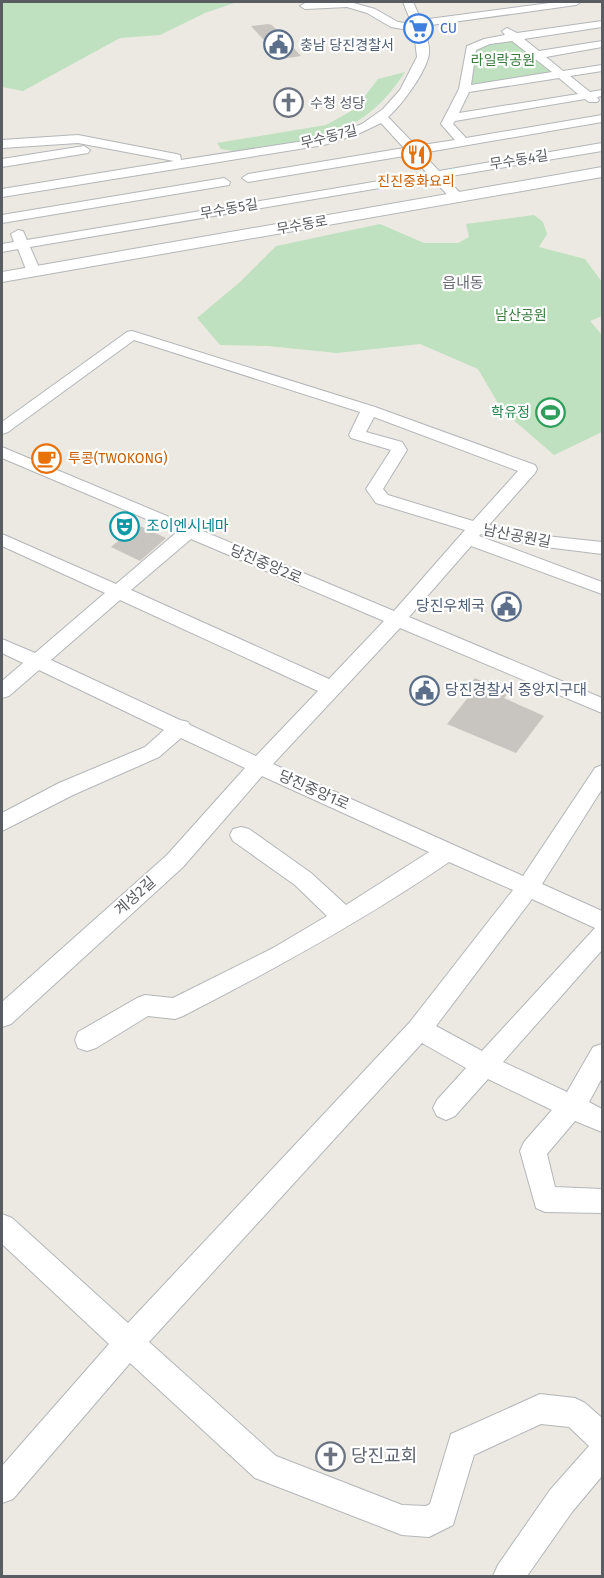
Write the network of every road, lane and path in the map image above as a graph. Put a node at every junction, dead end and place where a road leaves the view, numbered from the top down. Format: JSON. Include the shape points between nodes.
{"nodes":[{"id":1,"x":408,"y":2,"type":"edge"},
{"id":2,"x":576,"y":2,"type":"edge"},
{"id":3,"x":306,"y":6,"type":"dead end"},
{"id":4,"x":486,"y":14,"type":"junction"},
{"id":5,"x":603,"y":24,"type":"edge"},
{"id":6,"x":418,"y":26,"type":"junction"},
{"id":7,"x":514,"y":37,"type":"junction"},
{"id":8,"x":603,"y":44,"type":"edge"},
{"id":9,"x":536,"y":54,"type":"junction"},
{"id":10,"x":603,"y":68,"type":"edge"},
{"id":11,"x":561,"y":75,"type":"junction"},
{"id":12,"x":465,"y":89,"type":"junction"},
{"id":13,"x":603,"y":93,"type":"edge"},
{"id":14,"x":587,"y":96,"type":"junction"},
{"id":15,"x":603,"y":108,"type":"edge"},
{"id":16,"x":383,"y":118,"type":"junction"},
{"id":17,"x":451,"y":118,"type":"junction"},
{"id":18,"x":603,"y":119,"type":"edge"},
{"id":19,"x":463,"y":142,"type":"junction"},
{"id":20,"x":2,"y":144,"type":"edge"},
{"id":21,"x":107,"y":146,"type":"junction"},
{"id":22,"x":603,"y":147,"type":"edge"},
{"id":23,"x":414,"y":150,"type":"junction"},
{"id":24,"x":231,"y":155,"type":"junction"},
{"id":25,"x":201,"y":160,"type":"junction"},
{"id":26,"x":2,"y":163,"type":"edge"},
{"id":27,"x":603,"y":172,"type":"edge"},
{"id":28,"x":436,"y":173,"type":"junction"},
{"id":29,"x":257,"y":190,"type":"junction"},
{"id":30,"x":233,"y":194,"type":"junction"},
{"id":31,"x":2,"y":195,"type":"edge"},
{"id":32,"x":457,"y":197,"type":"junction"},
{"id":33,"x":6,"y":218,"type":"edge"},
{"id":34,"x":23,"y":245,"type":"junction"},
{"id":35,"x":2,"y":248,"type":"edge"},
{"id":36,"x":34,"y":272,"type":"junction"},
{"id":37,"x":2,"y":277,"type":"edge"},
{"id":38,"x":70,"y":381,"type":"junction"},
{"id":39,"x":96,"y":383,"type":"dead end"},
{"id":40,"x":369,"y":410,"type":"junction"},
{"id":41,"x":2,"y":429,"type":"edge"},
{"id":42,"x":2,"y":452,"type":"edge"},
{"id":43,"x":188,"y":532,"type":"junction"},
{"id":44,"x":603,"y":532,"type":"edge"},
{"id":45,"x":471,"y":533,"type":"junction"},
{"id":46,"x":2,"y":539,"type":"edge"},
{"id":47,"x":582,"y":547,"type":"junction"},
{"id":48,"x":603,"y":548,"type":"edge"},
{"id":49,"x":603,"y":588,"type":"edge"},
{"id":50,"x":120,"y":591,"type":"junction"},
{"id":51,"x":397,"y":619,"type":"junction"},
{"id":52,"x":2,"y":645,"type":"edge"},
{"id":53,"x":36,"y":661,"type":"junction"},
{"id":54,"x":332,"y":689,"type":"junction"},
{"id":55,"x":2,"y":691,"type":"edge"},
{"id":56,"x":603,"y":706,"type":"edge"},
{"id":57,"x":181,"y":727,"type":"junction"},
{"id":58,"x":259,"y":766,"type":"junction"},
{"id":59,"x":603,"y":773,"type":"edge"},
{"id":60,"x":2,"y":823,"type":"edge"},
{"id":61,"x":241,"y":835,"type":"dead end"},
{"id":62,"x":448,"y":851,"type":"junction"},
{"id":63,"x":528,"y":886,"type":"junction"},
{"id":64,"x":344,"y":918,"type":"junction"},
{"id":65,"x":603,"y":921,"type":"edge"},
{"id":66,"x":603,"y":935,"type":"edge"},
{"id":67,"x":2,"y":1017,"type":"edge"},
{"id":68,"x":419,"y":1029,"type":"junction"},
{"id":69,"x":87,"y":1040,"type":"dead end"},
{"id":70,"x":603,"y":1055,"type":"edge"},
{"id":71,"x":484,"y":1065,"type":"junction"},
{"id":72,"x":573,"y":1105,"type":"junction"},
{"id":73,"x":446,"y":1108,"type":"dead end"},
{"id":74,"x":603,"y":1120,"type":"edge"},
{"id":75,"x":603,"y":1201,"type":"edge"},
{"id":76,"x":2,"y":1227,"type":"edge"},
{"id":77,"x":129,"y":1343,"type":"junction"},
{"id":78,"x":603,"y":1437,"type":"edge"},
{"id":79,"x":603,"y":1454,"type":"edge"},
{"id":80,"x":2,"y":1488,"type":"edge"},
{"id":81,"x":509,"y":1576,"type":"edge"}],
"edges":[{"from":1,"to":6,"type":"street","name":"무수동7길"},
{"from":2,"to":4,"type":"street"},
{"from":3,"to":6,"type":"street","via":[[347,4],[371,11],[395,26]]},
{"from":4,"to":6,"type":"street"},
{"from":4,"to":7,"type":"street"},
{"from":5,"to":7,"type":"street"},
{"from":6,"to":16,"type":"street","name":"무수동7길","via":[[423,54],[409,85]]},
{"from":7,"to":9,"type":"street"},
{"from":7,"to":12,"type":"street","via":[[482,42],[471,48]]},
{"from":8,"to":9,"type":"street"},
{"from":9,"to":11,"type":"street"},
{"from":10,"to":11,"type":"street"},
{"from":11,"to":12,"type":"street"},
{"from":11,"to":14,"type":"street"},
{"from":12,"to":17,"type":"street"},
{"from":13,"to":14,"type":"street"},
{"from":14,"to":15,"type":"street"},
{"from":14,"to":17,"type":"street"},
{"from":16,"to":23,"type":"street"},
{"from":16,"to":24,"type":"street","name":"무수동7길","via":[[324,141]]},
{"from":17,"to":19,"type":"street","via":[[447,124]]},
{"from":18,"to":19,"type":"street","name":"무수동4길"},
{"from":19,"to":23,"type":"street","name":"무수동4길"},
{"from":20,"to":21,"type":"street","name":"무수동7길","via":[[78,139]]},
{"from":21,"to":25,"type":"street","name":"무수동7길"},
{"from":21,"to":26,"type":"street","name":"무수동7길"},
{"from":22,"to":28,"type":"street","name":"무수동4길"},
{"from":23,"to":28,"type":"street"},
{"from":23,"to":29,"type":"street","name":"무수동5길"},
{"from":24,"to":25,"type":"street","name":"무수동7길"},
{"from":24,"to":29,"type":"street"},
{"from":25,"to":30,"type":"street"},
{"from":25,"to":31,"type":"street","name":"무수동7길"},
{"from":27,"to":32,"type":"street","name":"무수동로"},
{"from":28,"to":29,"type":"street","name":"무수동5길"},
{"from":28,"to":32,"type":"street"},
{"from":29,"to":30,"type":"street","name":"무수동5길"},
{"from":30,"to":33,"type":"street"},
{"from":30,"to":34,"type":"street","name":"무수동5길"},
{"from":31,"to":33,"type":"street"},
{"from":32,"to":36,"type":"street","name":"무수동로"},
{"from":33,"to":34,"type":"street"},
{"from":34,"to":35,"type":"street","name":"무수동5길"},
{"from":34,"to":36,"type":"street"},
{"from":36,"to":37,"type":"street","name":"무수동로"},
{"from":38,"to":39,"type":"street"},
{"from":38,"to":40,"type":"street","via":[[132,335]]},
{"from":38,"to":41,"type":"street"},
{"from":40,"to":45,"type":"street","via":[[357,435],[396,445],[399,450],[374,489],[382,499]]},
{"from":40,"to":45,"type":"street","name":"남산공원길","via":[[529,469]]},
{"from":42,"to":43,"type":"street","name":"당진중앙2로"},
{"from":43,"to":50,"type":"street"},
{"from":43,"to":51,"type":"street","name":"당진중앙2로"},
{"from":44,"to":47,"type":"street"},
{"from":45,"to":47,"type":"street","name":"남산공원길"},
{"from":45,"to":49,"type":"street"},
{"from":45,"to":51,"type":"street"},
{"from":46,"to":50,"type":"street"},
{"from":47,"to":48,"type":"street","name":"남산공원길"},
{"from":50,"to":53,"type":"street"},
{"from":50,"to":54,"type":"street"},
{"from":51,"to":54,"type":"street"},
{"from":51,"to":56,"type":"street","name":"당진중앙2로"},
{"from":52,"to":53,"type":"street","name":"당진중앙1로"},
{"from":53,"to":55,"type":"street"},
{"from":53,"to":57,"type":"street","name":"당진중앙1로"},
{"from":54,"to":58,"type":"street"},
{"from":57,"to":58,"type":"street","name":"당진중앙1로"},
{"from":57,"to":60,"type":"street","via":[[152,752],[66,789]]},
{"from":58,"to":62,"type":"street","name":"당진중앙1로"},
{"from":58,"to":67,"type":"street","name":"계성2길","via":[[175,861]]},
{"from":59,"to":63,"type":"street"},
{"from":61,"to":64,"type":"street","via":[[303,879]]},
{"from":62,"to":63,"type":"street","name":"당진중앙1로"},
{"from":62,"to":64,"type":"street"},
{"from":63,"to":65,"type":"street","name":"당진중앙1로"},
{"from":63,"to":68,"type":"street"},
{"from":64,"to":69,"type":"street","via":[[175,1009],[145,1005]]},
{"from":66,"to":71,"type":"street"},
{"from":68,"to":71,"type":"street"},
{"from":68,"to":77,"type":"street"},
{"from":70,"to":72,"type":"street"},
{"from":71,"to":72,"type":"street"},
{"from":71,"to":73,"type":"street"},
{"from":72,"to":74,"type":"street"},
{"from":72,"to":75,"type":"street","via":[[533,1151],[545,1199]]},
{"from":76,"to":77,"type":"street"},
{"from":77,"to":78,"type":"street","via":[[266,1467],[402,1520],[429,1522],[442,1514],[462,1445],[540,1409],[575,1413]]},
{"from":77,"to":80,"type":"street"},
{"from":79,"to":81,"type":"street","via":[[561,1501]]}]}
